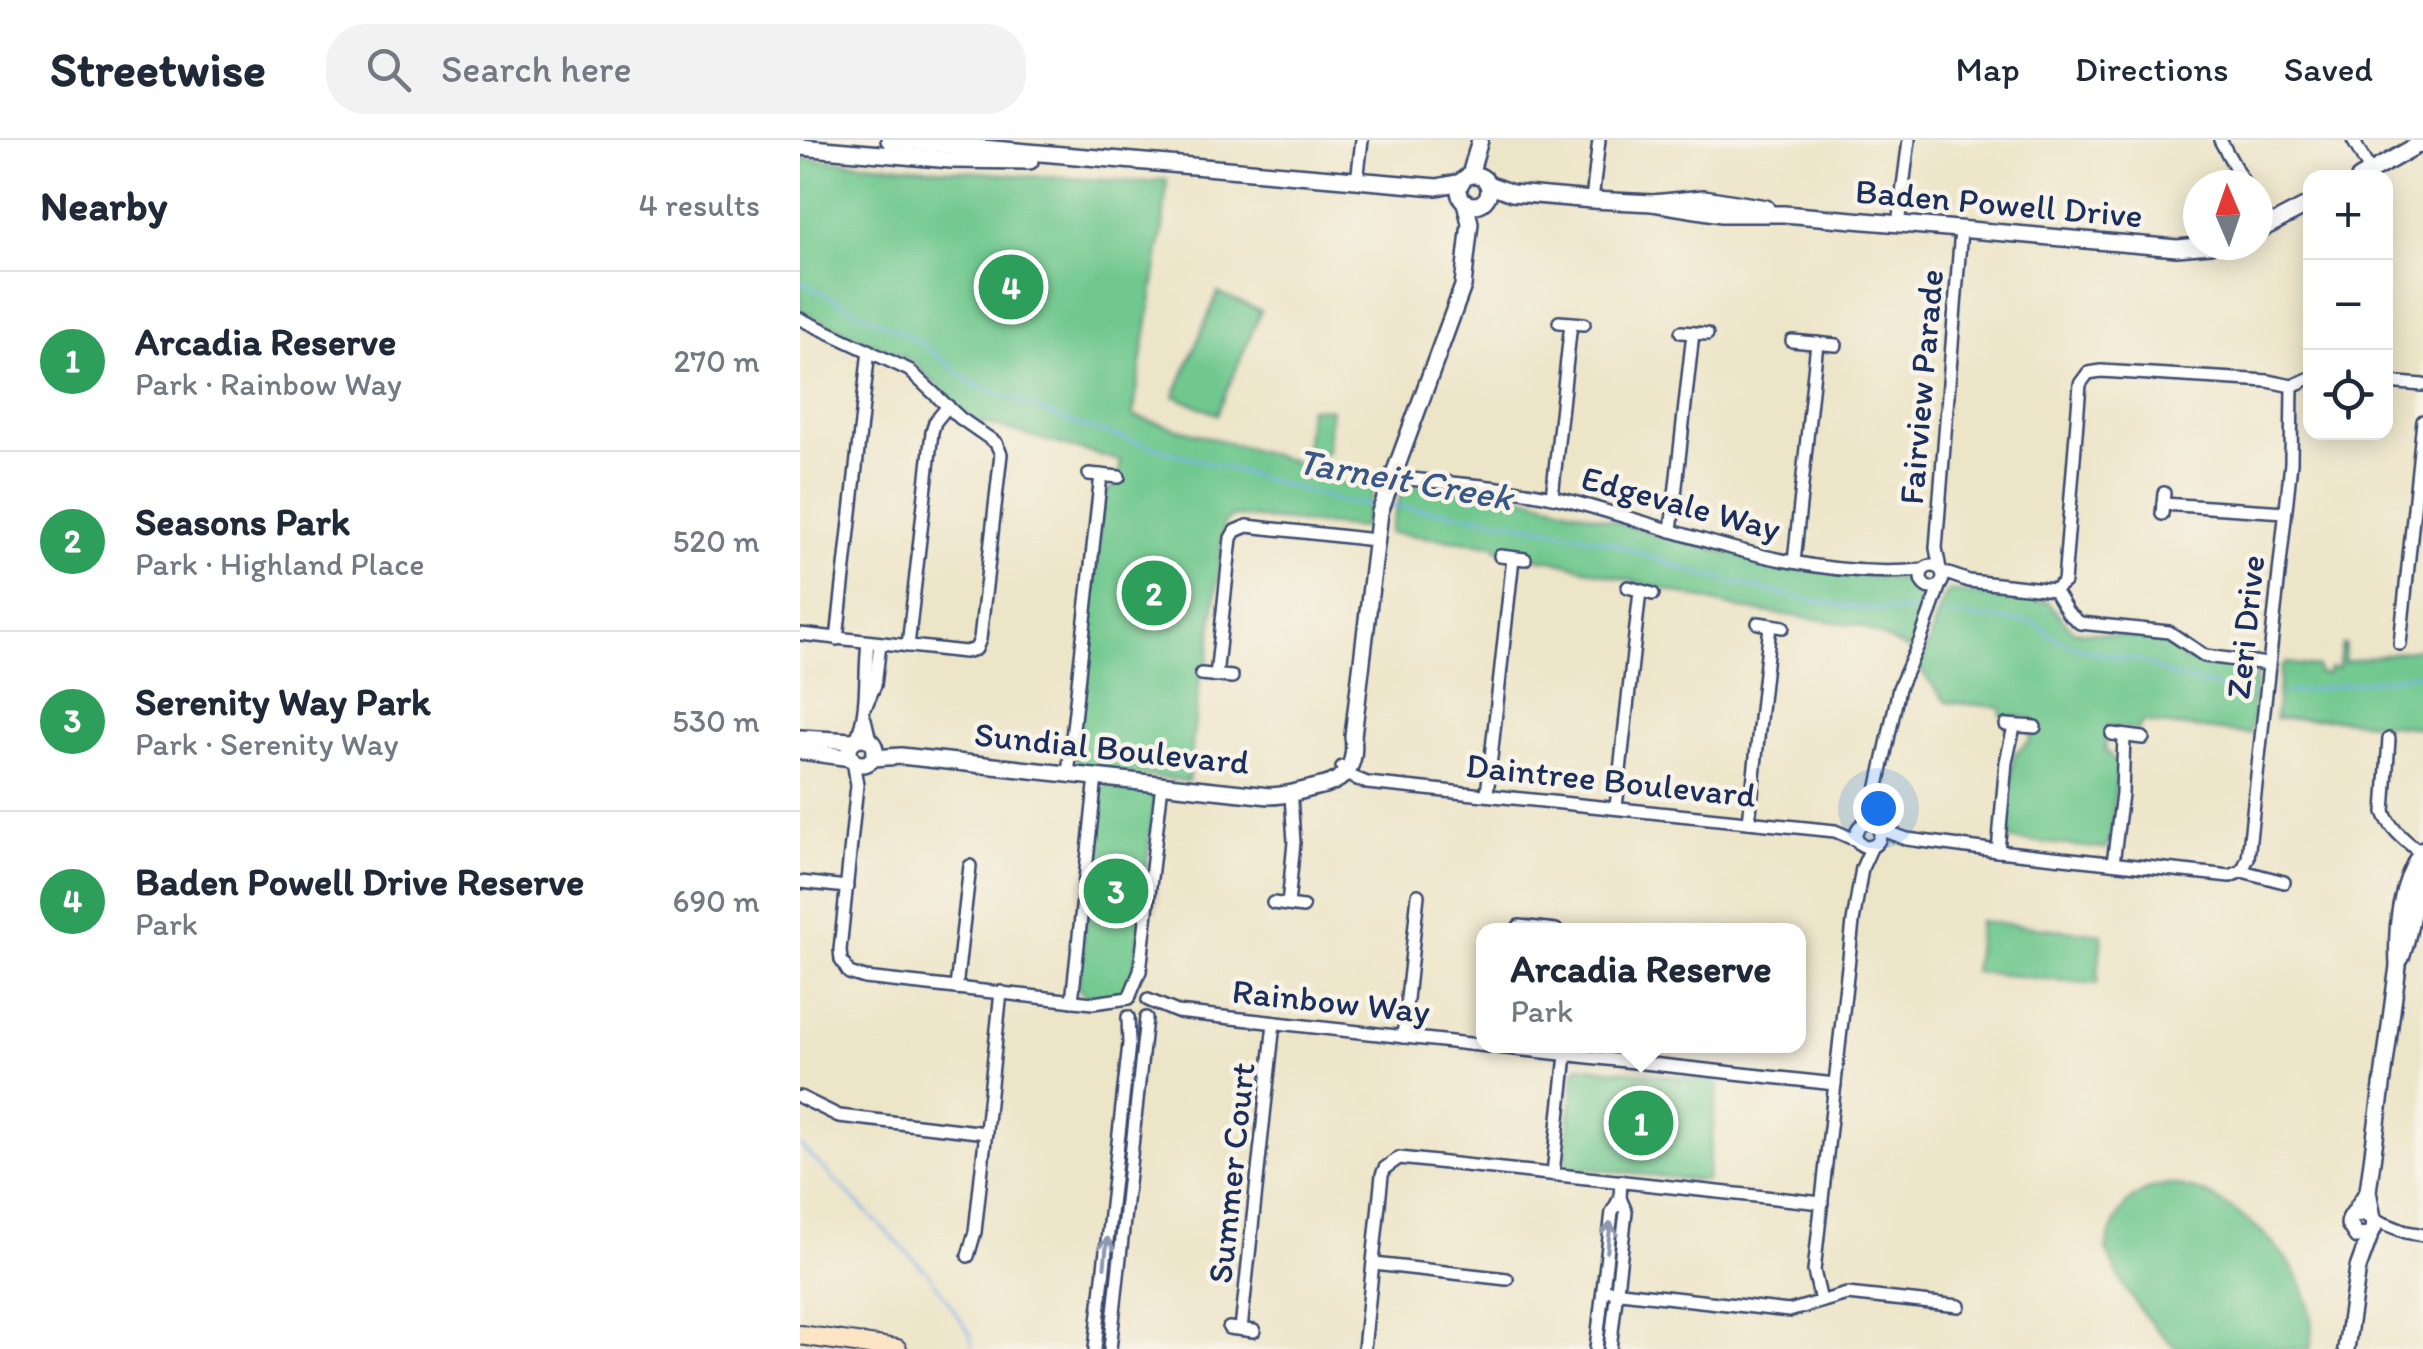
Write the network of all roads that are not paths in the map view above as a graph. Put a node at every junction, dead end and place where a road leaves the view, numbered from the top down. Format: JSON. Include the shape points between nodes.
{"nodes":[{"id":1,"x":889,"y":140,"type":"edge"},
{"id":2,"x":1362,"y":140,"type":"edge"},
{"id":3,"x":1600,"y":140,"type":"edge"},
{"id":4,"x":1908,"y":140,"type":"edge"},
{"id":5,"x":2220,"y":140,"type":"edge"},
{"id":6,"x":2352,"y":140,"type":"edge"},
{"id":7,"x":2423,"y":142,"type":"edge"},
{"id":8,"x":800,"y":147,"type":"edge"},
{"id":9,"x":1479,"y":148,"type":"edge"},
{"id":10,"x":974,"y":150,"type":"edge"},
{"id":11,"x":2237,"y":170,"type":"edge"},
{"id":12,"x":2363,"y":170,"type":"edge"},
{"id":13,"x":2371,"y":170,"type":"edge"},
{"id":14,"x":1358,"y":181,"type":"junction"},
{"id":15,"x":1474,"y":190,"type":"junction"},
{"id":16,"x":1592,"y":200,"type":"junction"},
{"id":17,"x":2303,"y":209,"type":"edge"},
{"id":18,"x":2273,"y":224,"type":"edge"},
{"id":19,"x":1898,"y":225,"type":"junction"},
{"id":20,"x":1961,"y":230,"type":"junction"},
{"id":21,"x":2183,"y":247,"type":"edge"},
{"id":22,"x":800,"y":320,"type":"edge"},
{"id":23,"x":1571,"y":323,"type":"dead end"},
{"id":24,"x":1693,"y":333,"type":"dead end"},
{"id":25,"x":1792,"y":341,"type":"dead end"},
{"id":26,"x":1817,"y":343,"type":"junction"},
{"id":27,"x":1836,"y":345,"type":"dead end"},
{"id":28,"x":869,"y":350,"type":"junction"},
{"id":29,"x":2303,"y":381,"type":"edge"},
{"id":30,"x":2393,"y":383,"type":"edge"},
{"id":31,"x":2292,"y":386,"type":"junction"},
{"id":32,"x":2423,"y":386,"type":"edge"},
{"id":33,"x":948,"y":406,"type":"junction"},
{"id":34,"x":2423,"y":421,"type":"edge"},
{"id":35,"x":1119,"y":477,"type":"dead end"},
{"id":36,"x":1392,"y":477,"type":"junction"},
{"id":37,"x":1552,"y":497,"type":"junction"},
{"id":38,"x":2163,"y":504,"type":"dead end"},
{"id":39,"x":2285,"y":512,"type":"junction"},
{"id":40,"x":1671,"y":531,"type":"junction"},
{"id":41,"x":1375,"y":540,"type":"junction"},
{"id":42,"x":1512,"y":558,"type":"dead end"},
{"id":43,"x":1794,"y":562,"type":"junction"},
{"id":44,"x":1932,"y":577,"type":"junction"},
{"id":45,"x":2054,"y":590,"type":"junction"},
{"id":46,"x":1640,"y":591,"type":"dead end"},
{"id":47,"x":1770,"y":625,"type":"dead end"},
{"id":48,"x":800,"y":634,"type":"edge"},
{"id":49,"x":837,"y":639,"type":"junction"},
{"id":50,"x":874,"y":643,"type":"junction"},
{"id":51,"x":2400,"y":644,"type":"dead end"},
{"id":52,"x":908,"y":646,"type":"junction"},
{"id":53,"x":2268,"y":664,"type":"junction"},
{"id":54,"x":1202,"y":674,"type":"dead end"},
{"id":55,"x":1216,"y":676,"type":"junction"},
{"id":56,"x":1232,"y":678,"type":"dead end"},
{"id":57,"x":2035,"y":727,"type":"dead end"},
{"id":58,"x":800,"y":738,"type":"edge"},
{"id":59,"x":2142,"y":738,"type":"dead end"},
{"id":60,"x":2390,"y":739,"type":"dead end"},
{"id":61,"x":800,"y":750,"type":"edge"},
{"id":62,"x":863,"y":750,"type":"junction"},
{"id":63,"x":1347,"y":770,"type":"junction"},
{"id":64,"x":1068,"y":774,"type":"junction"},
{"id":65,"x":1096,"y":777,"type":"junction"},
{"id":66,"x":1162,"y":784,"type":"junction"},
{"id":67,"x":1291,"y":794,"type":"junction"},
{"id":68,"x":1487,"y":794,"type":"junction"},
{"id":69,"x":1616,"y":808,"type":"junction"},
{"id":70,"x":1749,"y":822,"type":"junction"},
{"id":71,"x":1870,"y":826,"type":"junction"},
{"id":72,"x":1835,"y":831,"type":"junction"},
{"id":73,"x":1907,"y":839,"type":"junction"},
{"id":74,"x":1858,"y":842,"type":"junction"},
{"id":75,"x":1875,"y":845,"type":"junction"},
{"id":76,"x":1998,"y":851,"type":"junction"},
{"id":77,"x":2422,"y":852,"type":"edge"},
{"id":78,"x":2112,"y":863,"type":"junction"},
{"id":79,"x":970,"y":866,"type":"dead end"},
{"id":80,"x":1862,"y":868,"type":"junction"},
{"id":81,"x":2242,"y":872,"type":"junction"},
{"id":82,"x":2423,"y":878,"type":"edge"},
{"id":83,"x":800,"y":882,"type":"edge"},
{"id":84,"x":2284,"y":882,"type":"dead end"},
{"id":85,"x":848,"y":887,"type":"junction"},
{"id":86,"x":1418,"y":895,"type":"dead end"},
{"id":87,"x":1272,"y":903,"type":"dead end"},
{"id":88,"x":1288,"y":905,"type":"junction"},
{"id":89,"x":1302,"y":906,"type":"dead end"},
{"id":90,"x":2398,"y":966,"type":"junction"},
{"id":91,"x":1140,"y":972,"type":"junction"},
{"id":92,"x":956,"y":988,"type":"junction"},
{"id":93,"x":1001,"y":992,"type":"junction"},
{"id":94,"x":1129,"y":998,"type":"junction"},
{"id":95,"x":1147,"y":1000,"type":"junction"},
{"id":96,"x":1072,"y":1001,"type":"junction"},
{"id":97,"x":1093,"y":1003,"type":"junction"},
{"id":98,"x":1178,"y":1012,"type":"junction"},
{"id":99,"x":1127,"y":1016,"type":"junction"},
{"id":100,"x":1147,"y":1017,"type":"junction"},
{"id":101,"x":1274,"y":1023,"type":"junction"},
{"id":102,"x":1403,"y":1037,"type":"junction"},
{"id":103,"x":1476,"y":1045,"type":"edge"},
{"id":104,"x":1548,"y":1053,"type":"edge"},
{"id":105,"x":1637,"y":1053,"type":"edge"},
{"id":106,"x":1566,"y":1055,"type":"junction"},
{"id":107,"x":1636,"y":1063,"type":"junction"},
{"id":108,"x":1836,"y":1084,"type":"junction"},
{"id":109,"x":800,"y":1097,"type":"edge"},
{"id":110,"x":986,"y":1133,"type":"junction"},
{"id":111,"x":1554,"y":1173,"type":"junction"},
{"id":112,"x":1621,"y":1181,"type":"junction"},
{"id":113,"x":2368,"y":1191,"type":"junction"},
{"id":114,"x":1620,"y":1198,"type":"junction"},
{"id":115,"x":1822,"y":1203,"type":"junction"},
{"id":116,"x":2354,"y":1215,"type":"junction"},
{"id":117,"x":2372,"y":1226,"type":"junction"},
{"id":118,"x":2352,"y":1234,"type":"junction"},
{"id":119,"x":2423,"y":1235,"type":"edge"},
{"id":120,"x":968,"y":1256,"type":"dead end"},
{"id":121,"x":1374,"y":1264,"type":"junction"},
{"id":122,"x":2358,"y":1268,"type":"junction"},
{"id":123,"x":1507,"y":1279,"type":"dead end"},
{"id":124,"x":1602,"y":1290,"type":"junction"},
{"id":125,"x":1618,"y":1292,"type":"junction"},
{"id":126,"x":1821,"y":1302,"type":"junction"},
{"id":127,"x":1959,"y":1306,"type":"dead end"},
{"id":128,"x":1241,"y":1329,"type":"dead end"},
{"id":129,"x":806,"y":1340,"type":"edge"},
{"id":130,"x":898,"y":1349,"type":"edge"},
{"id":131,"x":1095,"y":1349,"type":"edge"},
{"id":132,"x":1110,"y":1349,"type":"edge"},
{"id":133,"x":1364,"y":1349,"type":"edge"},
{"id":134,"x":1596,"y":1349,"type":"edge"},
{"id":135,"x":1610,"y":1349,"type":"edge"},
{"id":136,"x":2346,"y":1349,"type":"edge"}],
"edges":[{"from":1,"to":10,"type":"street","name":"Baden Powell Drive"},
{"from":2,"to":14,"type":"street"},
{"from":3,"to":16,"type":"street"},
{"from":4,"to":19,"type":"street"},
{"from":5,"to":11,"type":"street"},
{"from":6,"to":12,"type":"street"},
{"from":7,"to":13,"type":"street"},
{"from":8,"to":10,"type":"street","name":"Baden Powell Drive"},
{"from":9,"to":15,"type":"street"},
{"from":10,"to":14,"type":"street","name":"Baden Powell Drive"},
{"from":14,"to":15,"type":"street","name":"Baden Powell Drive"},
{"from":15,"to":16,"type":"street","name":"Baden Powell Drive"},
{"from":15,"to":36,"type":"street","via":[[1460,296]]},
{"from":16,"to":19,"type":"street","name":"Baden Powell Drive"},
{"from":17,"to":18,"type":"street"},
{"from":19,"to":20,"type":"street","name":"Baden Powell Drive"},
{"from":20,"to":21,"type":"street","name":"Baden Powell Drive"},
{"from":20,"to":44,"type":"street","name":"Fairview Parade"},
{"from":22,"to":28,"type":"street"},
{"from":23,"to":37,"type":"street"},
{"from":24,"to":40,"type":"street"},
{"from":25,"to":26,"type":"street"},
{"from":26,"to":27,"type":"street"},
{"from":26,"to":43,"type":"street"},
{"from":28,"to":33,"type":"street","via":[[909,370]]},
{"from":28,"to":49,"type":"street"},
{"from":29,"to":31,"type":"street"},
{"from":30,"to":32,"type":"street"},
{"from":31,"to":39,"type":"street","name":"Zeri Drive"},
{"from":31,"to":45,"type":"street","via":[[2088,373],[2080,384],[2064,582]]},
{"from":33,"to":52,"type":"street","via":[[932,432]]},
{"from":33,"to":52,"type":"street","via":[[1000,449],[978,647],[965,652]]},
{"from":34,"to":51,"type":"street"},
{"from":35,"to":64,"type":"street","via":[[1095,475]]},
{"from":36,"to":37,"type":"street","name":"Edgevale Way"},
{"from":36,"to":41,"type":"street"},
{"from":37,"to":40,"type":"street","name":"Edgevale Way"},
{"from":38,"to":39,"type":"street"},
{"from":39,"to":53,"type":"street","name":"Zeri Drive"},
{"from":40,"to":43,"type":"street","name":"Edgevale Way"},
{"from":41,"to":55,"type":"street","via":[[1235,530]]},
{"from":41,"to":63,"type":"street"},
{"from":42,"to":68,"type":"street"},
{"from":43,"to":44,"type":"street","name":"Edgevale Way"},
{"from":44,"to":45,"type":"street","name":"Edgevale Way"},
{"from":44,"to":71,"type":"street","name":"Fairview Parade","via":[[1920,641],[1898,688]]},
{"from":45,"to":53,"type":"street","via":[[2080,623],[2169,632],[2205,656]]},
{"from":46,"to":69,"type":"street"},
{"from":47,"to":70,"type":"street"},
{"from":48,"to":49,"type":"street"},
{"from":49,"to":50,"type":"street"},
{"from":50,"to":52,"type":"street"},
{"from":50,"to":62,"type":"street"},
{"from":53,"to":81,"type":"street","name":"Zeri Drive"},
{"from":54,"to":55,"type":"street"},
{"from":55,"to":56,"type":"street"},
{"from":57,"to":76,"type":"street","via":[[2010,726]]},
{"from":58,"to":62,"type":"street","name":"Sundial Boulevard"},
{"from":59,"to":78,"type":"street","via":[[2118,735],[2122,794]]},
{"from":60,"to":77,"type":"street","via":[[2384,812]]},
{"from":61,"to":62,"type":"street","name":"Sundial Boulevard"},
{"from":62,"to":64,"type":"street","name":"Sundial Boulevard"},
{"from":62,"to":85,"type":"street"},
{"from":63,"to":67,"type":"street","name":"Sundial Boulevard"},
{"from":63,"to":68,"type":"street","name":"Daintree Boulevard","via":[[1363,782]]},
{"from":64,"to":65,"type":"street","name":"Sundial Boulevard"},
{"from":65,"to":66,"type":"street","name":"Sundial Boulevard"},
{"from":65,"to":96,"type":"street"},
{"from":66,"to":67,"type":"street","name":"Sundial Boulevard"},
{"from":66,"to":91,"type":"street"},
{"from":67,"to":88,"type":"street"},
{"from":68,"to":69,"type":"street","name":"Daintree Boulevard"},
{"from":69,"to":70,"type":"street","name":"Daintree Boulevard"},
{"from":70,"to":72,"type":"street","name":"Daintree Boulevard"},
{"from":71,"to":72,"type":"street","name":"Daintree Boulevard"},
{"from":71,"to":73,"type":"street","name":"Daintree Boulevard"},
{"from":71,"to":74,"type":"street","via":[[1856,832]]},
{"from":71,"to":75,"type":"street"},
{"from":72,"to":74,"type":"street","name":"Daintree Boulevard"},
{"from":73,"to":75,"type":"street","name":"Daintree Boulevard"},
{"from":73,"to":76,"type":"street","name":"Daintree Boulevard"},
{"from":74,"to":75,"type":"street","name":"Daintree Boulevard"},
{"from":74,"to":80,"type":"street"},
{"from":75,"to":80,"type":"street"},
{"from":76,"to":78,"type":"street","name":"Daintree Boulevard"},
{"from":77,"to":90,"type":"street","via":[[2405,880]]},
{"from":78,"to":81,"type":"street","name":"Daintree Boulevard"},
{"from":79,"to":92,"type":"street"},
{"from":80,"to":108,"type":"street"},
{"from":81,"to":84,"type":"street","name":"Daintree Boulevard"},
{"from":82,"to":90,"type":"street"},
{"from":83,"to":85,"type":"street"},
{"from":85,"to":92,"type":"street","via":[[840,955],[849,973]]},
{"from":86,"to":102,"type":"street"},
{"from":87,"to":88,"type":"street"},
{"from":88,"to":89,"type":"street"},
{"from":90,"to":113,"type":"street"},
{"from":91,"to":94,"type":"street"},
{"from":91,"to":95,"type":"street"},
{"from":92,"to":93,"type":"street"},
{"from":93,"to":96,"type":"street"},
{"from":93,"to":110,"type":"street"},
{"from":94,"to":95,"type":"street"},
{"from":94,"to":97,"type":"street"},
{"from":94,"to":99,"type":"street"},
{"from":95,"to":98,"type":"street","name":"Rainbow Way"},
{"from":95,"to":100,"type":"street"},
{"from":96,"to":97,"type":"street"},
{"from":97,"to":99,"type":"street"},
{"from":98,"to":100,"type":"street","name":"Rainbow Way"},
{"from":98,"to":101,"type":"street","name":"Rainbow Way"},
{"from":99,"to":100,"type":"street"},
{"from":131,"to":99,"type":"street","one_way":true},
{"from":100,"to":132,"type":"street"},
{"from":101,"to":102,"type":"street","name":"Rainbow Way"},
{"from":101,"to":128,"type":"street","name":"Summer Court"},
{"from":102,"to":103,"type":"street","name":"Rainbow Way"},
{"from":104,"to":106,"type":"street","name":"Rainbow Way"},
{"from":105,"to":107,"type":"street"},
{"from":106,"to":107,"type":"street","name":"Rainbow Way"},
{"from":106,"to":111,"type":"street"},
{"from":107,"to":108,"type":"street","name":"Rainbow Way"},
{"from":108,"to":115,"type":"street"},
{"from":109,"to":110,"type":"street","via":[[840,1116]]},
{"from":110,"to":120,"type":"street"},
{"from":111,"to":112,"type":"street"},
{"from":111,"to":121,"type":"street","via":[[1399,1158],[1382,1175]]},
{"from":112,"to":114,"type":"street"},
{"from":112,"to":115,"type":"street"},
{"from":113,"to":116,"type":"street"},
{"from":113,"to":117,"type":"street"},
{"from":124,"to":114,"type":"street","one_way":true,"via":[[1612,1212]]},
{"from":114,"to":125,"type":"street","via":[[1626,1212]]},
{"from":115,"to":126,"type":"street","via":[[1814,1280]]},
{"from":116,"to":117,"type":"street","via":[[2364,1212]]},
{"from":116,"to":118,"type":"street"},
{"from":117,"to":118,"type":"street","via":[[2361,1238]]},
{"from":117,"to":119,"type":"street"},
{"from":117,"to":122,"type":"street"},
{"from":118,"to":122,"type":"street"},
{"from":121,"to":123,"type":"street"},
{"from":121,"to":133,"type":"street"},
{"from":122,"to":136,"type":"street"},
{"from":124,"to":125,"type":"street"},
{"from":124,"to":134,"type":"street"},
{"from":125,"to":126,"type":"street","via":[[1789,1311]]},
{"from":125,"to":135,"type":"street"},
{"from":126,"to":127,"type":"street","via":[[1847,1294]]},
{"from":129,"to":130,"type":"main road"}]}
